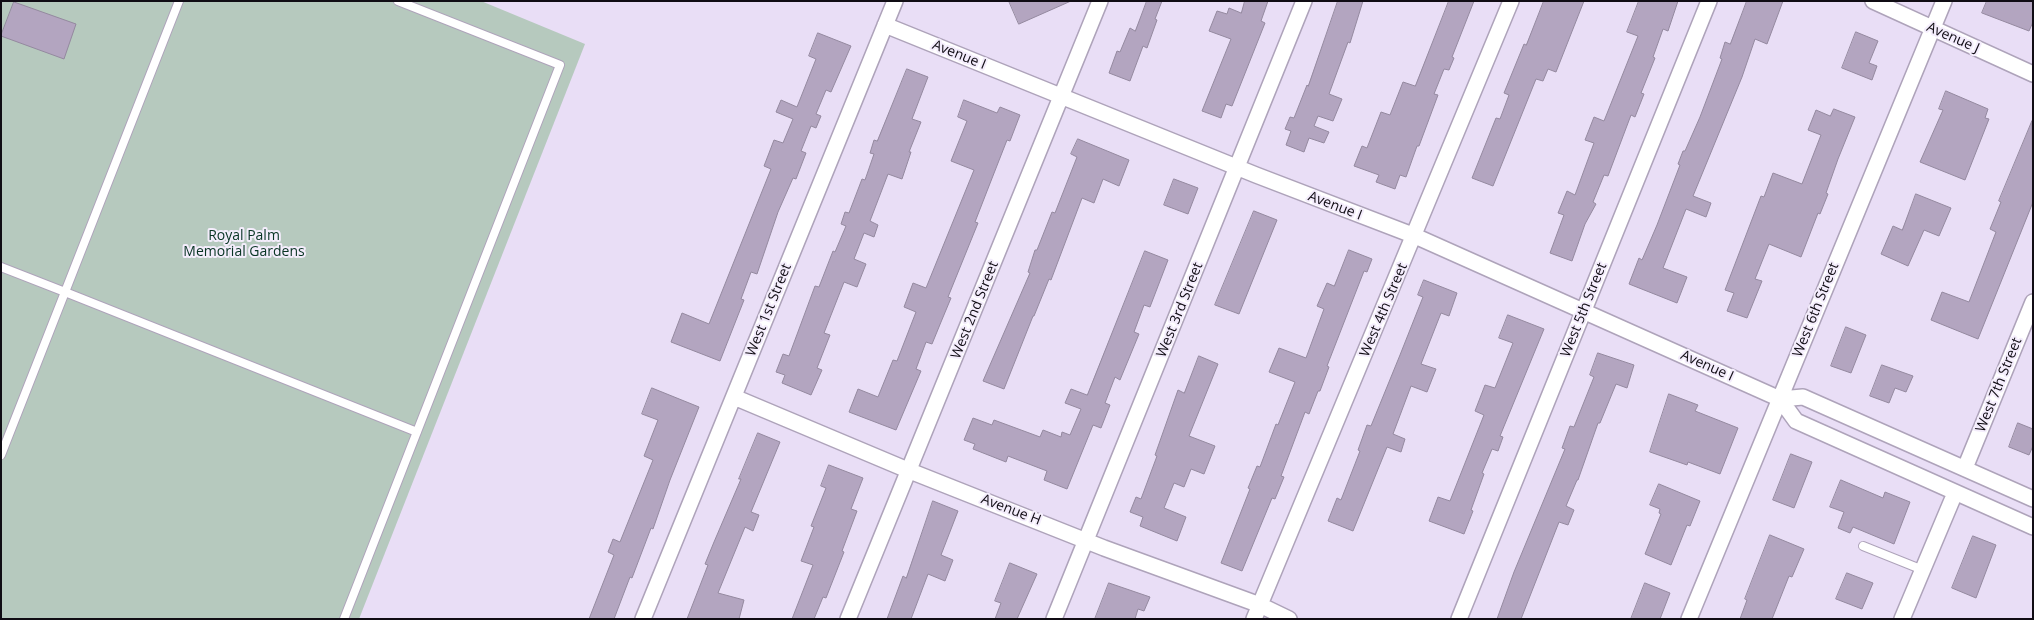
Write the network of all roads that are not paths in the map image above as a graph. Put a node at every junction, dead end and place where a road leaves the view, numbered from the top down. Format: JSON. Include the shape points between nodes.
{"nodes":[{"id":1,"x":178,"y":1,"type":"edge"},
{"id":2,"x":398,"y":1,"type":"edge"},
{"id":3,"x":895,"y":1,"type":"edge"},
{"id":4,"x":1100,"y":1,"type":"edge"},
{"id":5,"x":1304,"y":1,"type":"edge"},
{"id":6,"x":1511,"y":1,"type":"edge"},
{"id":7,"x":1710,"y":1,"type":"edge"},
{"id":8,"x":1873,"y":1,"type":"edge"},
{"id":9,"x":1944,"y":1,"type":"edge"},
{"id":10,"x":885,"y":24,"type":"junction"},
{"id":11,"x":1932,"y":29,"type":"junction"},
{"id":12,"x":2033,"y":74,"type":"edge"},
{"id":13,"x":1062,"y":96,"type":"junction"},
{"id":14,"x":1238,"y":167,"type":"junction"},
{"id":15,"x":1415,"y":236,"type":"junction"},
{"id":16,"x":1,"y":267,"type":"edge"},
{"id":17,"x":65,"y":292,"type":"junction"},
{"id":18,"x":2033,"y":302,"type":"edge"},
{"id":19,"x":1584,"y":310,"type":"junction"},
{"id":20,"x":734,"y":397,"type":"junction"},
{"id":21,"x":1780,"y":399,"type":"junction"},
{"id":22,"x":417,"y":432,"type":"junction"},
{"id":23,"x":1,"y":455,"type":"edge"},
{"id":24,"x":1965,"y":468,"type":"junction"},
{"id":25,"x":910,"y":472,"type":"junction"},
{"id":26,"x":1955,"y":493,"type":"junction"},
{"id":27,"x":2033,"y":499,"type":"edge"},
{"id":28,"x":2033,"y":527,"type":"edge"},
{"id":29,"x":1087,"y":540,"type":"junction"},
{"id":30,"x":1863,"y":546,"type":"dead end"},
{"id":31,"x":1923,"y":570,"type":"junction"},
{"id":32,"x":1257,"y":612,"type":"edge"},
{"id":33,"x":344,"y":619,"type":"edge"},
{"id":34,"x":643,"y":619,"type":"edge"},
{"id":35,"x":848,"y":619,"type":"edge"},
{"id":36,"x":1054,"y":619,"type":"edge"},
{"id":37,"x":1289,"y":619,"type":"edge"},
{"id":38,"x":1459,"y":619,"type":"edge"},
{"id":39,"x":1689,"y":619,"type":"edge"},
{"id":40,"x":1902,"y":619,"type":"edge"}],
"edges":[{"from":1,"to":17,"type":"lane"},
{"from":2,"to":22,"type":"lane","via":[[560,65]]},
{"from":3,"to":10,"type":"street","name":"West 1st Street"},
{"from":4,"to":13,"type":"street","name":"West 2nd Street"},
{"from":5,"to":14,"type":"street","name":"West 3rd Street"},
{"from":6,"to":15,"type":"street","name":"West 4th Street"},
{"from":7,"to":19,"type":"street","name":"West 5th Street"},
{"from":8,"to":11,"type":"street","name":"Avenue J"},
{"from":9,"to":11,"type":"street","name":"West 6th Street"},
{"from":10,"to":13,"type":"street","name":"Avenue I"},
{"from":10,"to":20,"type":"street","name":"West 1st Street"},
{"from":11,"to":12,"type":"street","name":"Avenue J"},
{"from":11,"to":21,"type":"street","name":"West 6th Street"},
{"from":13,"to":14,"type":"street","name":"Avenue I"},
{"from":13,"to":25,"type":"street","name":"West 2nd Street"},
{"from":14,"to":15,"type":"street","name":"Avenue I"},
{"from":14,"to":29,"type":"street","name":"West 3rd Street"},
{"from":15,"to":19,"type":"street","name":"Avenue I"},
{"from":15,"to":32,"type":"street","name":"West 4th Street"},
{"from":16,"to":17,"type":"lane"},
{"from":17,"to":22,"type":"lane"},
{"from":17,"to":23,"type":"lane"},
{"from":18,"to":24,"type":"street","name":"West 7th Street"},
{"from":19,"to":21,"type":"street","name":"Avenue I"},
{"from":19,"to":38,"type":"street","name":"West 5th Street"},
{"from":20,"to":25,"type":"street","name":"Avenue H"},
{"from":20,"to":34,"type":"street","name":"West 1st Street"},
{"from":21,"to":24,"type":"street","name":"Avenue I","via":[[1804,397]]},
{"from":21,"to":26,"type":"street","name":"Avenue I","via":[[1796,420]]},
{"from":21,"to":39,"type":"street","name":"West 6th Street"},
{"from":22,"to":33,"type":"lane"},
{"from":24,"to":27,"type":"street","name":"Avenue I"},
{"from":25,"to":29,"type":"street","name":"Avenue H"},
{"from":25,"to":35,"type":"street","name":"West 2nd Street"},
{"from":26,"to":28,"type":"street","name":"Avenue I"},
{"from":26,"to":31,"type":"street"},
{"from":29,"to":32,"type":"street","name":"Avenue H"},
{"from":29,"to":36,"type":"street","name":"West 3rd Street"},
{"from":30,"to":31,"type":"lane"},
{"from":31,"to":40,"type":"street"},
{"from":32,"to":37,"type":"street","name":"Avenue H"}]}
